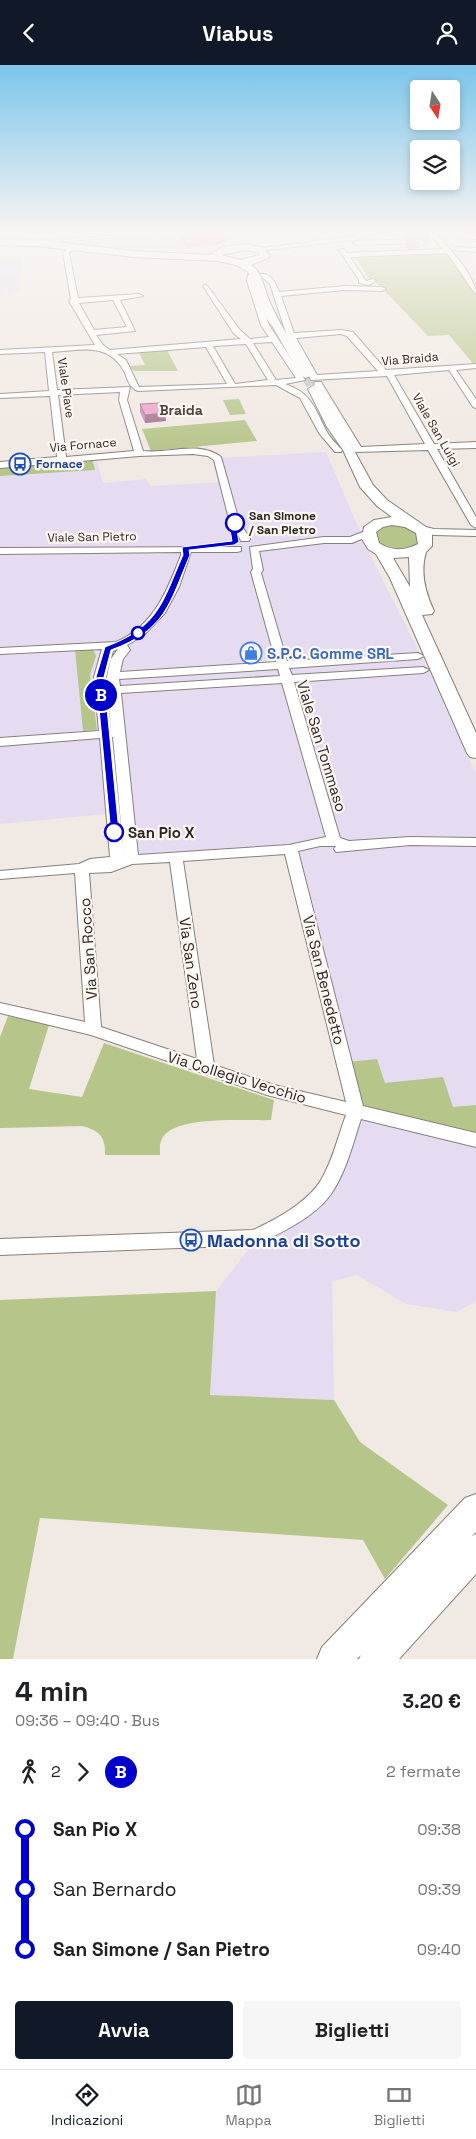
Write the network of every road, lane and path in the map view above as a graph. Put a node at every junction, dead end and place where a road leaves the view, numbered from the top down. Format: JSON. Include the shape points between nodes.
{"nodes":[{"id":1,"x":75,"y":305,"type":"edge"},
{"id":2,"x":120,"y":305,"type":"edge"},
{"id":3,"x":219,"y":305,"type":"edge"},
{"id":4,"x":258,"y":305,"type":"edge"},
{"id":5,"x":274,"y":305,"type":"edge"},
{"id":6,"x":281,"y":305,"type":"edge"},
{"id":7,"x":278,"y":322,"type":"junction"},
{"id":8,"x":91,"y":333,"type":"junction"},
{"id":9,"x":290,"y":336,"type":"junction"},
{"id":10,"x":275,"y":338,"type":"junction"},
{"id":11,"x":248,"y":341,"type":"junction"},
{"id":12,"x":208,"y":344,"type":"junction"},
{"id":13,"x":100,"y":347,"type":"junction"},
{"id":14,"x":48,"y":349,"type":"junction"},
{"id":15,"x":0,"y":352,"type":"edge"},
{"id":16,"x":110,"y":353,"type":"junction"},
{"id":17,"x":476,"y":366,"type":"edge"},
{"id":18,"x":451,"y":368,"type":"junction"},
{"id":19,"x":387,"y":373,"type":"junction"},
{"id":20,"x":346,"y":377,"type":"junction"},
{"id":21,"x":310,"y":381,"type":"junction"},
{"id":22,"x":273,"y":383,"type":"junction"},
{"id":23,"x":234,"y":386,"type":"junction"},
{"id":24,"x":131,"y":391,"type":"junction"},
{"id":25,"x":54,"y":393,"type":"junction"},
{"id":26,"x":0,"y":396,"type":"edge"},
{"id":27,"x":476,"y":405,"type":"edge"},
{"id":28,"x":316,"y":415,"type":"junction"},
{"id":29,"x":476,"y":445,"type":"edge"},
{"id":30,"x":431,"y":447,"type":"junction"},
{"id":31,"x":348,"y":450,"type":"junction"},
{"id":32,"x":139,"y":453,"type":"junction"},
{"id":33,"x":62,"y":459,"type":"junction"},
{"id":34,"x":0,"y":465,"type":"edge"},
{"id":35,"x":476,"y":525,"type":"edge"},
{"id":36,"x":416,"y":526,"type":"junction"},
{"id":37,"x":369,"y":530,"type":"junction"},
{"id":38,"x":476,"y":533,"type":"edge"},
{"id":39,"x":463,"y":534,"type":"junction"},
{"id":40,"x":321,"y":541,"type":"junction"},
{"id":41,"x":245,"y":545,"type":"junction"},
{"id":42,"x":423,"y":546,"type":"junction"},
{"id":43,"x":185,"y":549,"type":"junction"},
{"id":44,"x":379,"y":549,"type":"junction"},
{"id":45,"x":0,"y":551,"type":"edge"},
{"id":46,"x":256,"y":572,"type":"joint"},
{"id":47,"x":121,"y":644,"type":"junction"},
{"id":48,"x":0,"y":651,"type":"edge"},
{"id":49,"x":418,"y":656,"type":"dead end"},
{"id":50,"x":281,"y":665,"type":"junction"},
{"id":51,"x":423,"y":670,"type":"dead end"},
{"id":52,"x":113,"y":676,"type":"junction"},
{"id":53,"x":285,"y":678,"type":"junction"},
{"id":54,"x":115,"y":690,"type":"junction"},
{"id":55,"x":476,"y":719,"type":"edge"},
{"id":56,"x":119,"y":733,"type":"junction"},
{"id":57,"x":106,"y":734,"type":"junction"},
{"id":58,"x":0,"y":742,"type":"edge"},
{"id":59,"x":476,"y":753,"type":"edge"},
{"id":60,"x":476,"y":834,"type":"edge"},
{"id":61,"x":410,"y":841,"type":"junction"},
{"id":62,"x":334,"y":842,"type":"junction"},
{"id":63,"x":476,"y":842,"type":"edge"},
{"id":64,"x":348,"y":845,"type":"junction"},
{"id":65,"x":291,"y":849,"type":"junction"},
{"id":66,"x":176,"y":858,"type":"junction"},
{"id":67,"x":127,"y":862,"type":"junction"},
{"id":68,"x":82,"y":868,"type":"junction"},
{"id":69,"x":0,"y":875,"type":"edge"},
{"id":70,"x":0,"y":1008,"type":"edge"},
{"id":71,"x":93,"y":1030,"type":"junction"},
{"id":72,"x":206,"y":1068,"type":"junction"},
{"id":73,"x":356,"y":1111,"type":"junction"},
{"id":74,"x":476,"y":1140,"type":"edge"},
{"id":75,"x":0,"y":1247,"type":"edge"},
{"id":76,"x":476,"y":1509,"type":"edge"},
{"id":77,"x":476,"y":1549,"type":"edge"},
{"id":78,"x":334,"y":1659,"type":"edge"},
{"id":79,"x":376,"y":1659,"type":"edge"}],
"edges":[{"from":1,"to":8,"type":"street"},
{"from":2,"to":8,"type":"street","via":[[132,329]]},
{"from":3,"to":11,"type":"street","via":[[237,332]]},
{"from":4,"to":10,"type":"street","via":[[265,325]]},
{"from":5,"to":7,"type":"main road","via":[[280,317]]},
{"from":6,"to":7,"type":"street","via":[[286,318]]},
{"from":7,"to":9,"type":"street"},
{"from":7,"to":10,"type":"street"},
{"from":7,"to":21,"type":"main road"},
{"from":8,"to":13,"type":"street"},
{"from":9,"to":19,"type":"street","name":"Viale San Luigi","via":[[350,334]]},
{"from":9,"to":21,"type":"street"},
{"from":10,"to":11,"type":"street"},
{"from":10,"to":21,"type":"street"},
{"from":11,"to":12,"type":"street"},
{"from":11,"to":22,"type":"street"},
{"from":12,"to":16,"type":"street"},
{"from":12,"to":23,"type":"street"},
{"from":13,"to":14,"type":"street"},
{"from":13,"to":16,"type":"street"},
{"from":14,"to":15,"type":"street"},
{"from":14,"to":25,"type":"street","name":"Viale Piave"},
{"from":16,"to":24,"type":"street","via":[[122,360]]},
{"from":17,"to":18,"type":"street","name":"Via Braida"},
{"from":18,"to":19,"type":"street","name":"Via Braida"},
{"from":18,"to":27,"type":"street"},
{"from":19,"to":20,"type":"street","name":"Via Braida"},
{"from":19,"to":30,"type":"street","name":"Viale San Luigi"},
{"from":20,"to":21,"type":"street","name":"Via Braida"},
{"from":20,"to":21,"type":"street","name":"Via Braida","via":[[320,376]]},
{"from":21,"to":22,"type":"street","name":"Via Braida"},
{"from":21,"to":28,"type":"street","via":[[319,414]]},
{"from":21,"to":31,"type":"main road"},
{"from":22,"to":23,"type":"street","name":"Via Braida"},
{"from":22,"to":28,"type":"street","via":[[300,393]]},
{"from":23,"to":24,"type":"street","name":"Via Braida"},
{"from":24,"to":25,"type":"street","name":"Via Braida"},
{"from":24,"to":32,"type":"street"},
{"from":25,"to":26,"type":"street","name":"Via Braida"},
{"from":25,"to":33,"type":"street","name":"Viale Piave"},
{"from":28,"to":31,"type":"street","via":[[329,444]]},
{"from":29,"to":30,"type":"street"},
{"from":30,"to":31,"type":"street"},
{"from":30,"to":35,"type":"street","name":"Viale San Luigi"},
{"from":31,"to":36,"type":"main road","via":[[373,495]]},
{"from":31,"to":37,"type":"main road","via":[[373,521]]},
{"from":32,"to":33,"type":"street","name":"Via Fornace"},
{"from":32,"to":41,"type":"street","name":"Via Fornace","via":[[197,451],[214,455],[218,459],[233,524]]},
{"from":33,"to":34,"type":"street","name":"Via Fornace"},
{"from":36,"to":37,"type":"main road","via":[[392,521],[378,523]]},
{"from":36,"to":39,"type":"street","via":[[434,532]]},
{"from":36,"to":42,"type":"main road","via":[[423,532]]},
{"from":37,"to":40,"type":"street","name":"Viale San Pietro","via":[[359,538]]},
{"from":37,"to":44,"type":"main road","via":[[371,543]]},
{"from":38,"to":39,"type":"street"},
{"from":39,"to":42,"type":"street"},
{"from":40,"to":41,"type":"street","name":"Viale San Pietro"},
{"from":40,"to":44,"type":"street","name":"Viale San Pietro"},
{"from":41,"to":43,"type":"street","name":"Viale San Pietro","via":[[193,551]]},
{"from":41,"to":46,"type":"street","name":"Viale San Tommaso"},
{"from":42,"to":44,"type":"main road","via":[[400,554]]},
{"from":42,"to":55,"type":"main road","via":[[415,569],[420,597]]},
{"from":43,"to":45,"type":"street","name":"Viale San Pietro"},
{"from":43,"to":47,"type":"street","via":[[186,555],[164,608],[151,624]]},
{"from":44,"to":59,"type":"main road","via":[[398,578]]},
{"from":46,"to":50,"type":"street","name":"Viale San Tommaso"},
{"from":47,"to":48,"type":"street"},
{"from":47,"to":52,"type":"street","via":[[124,650],[117,659]]},
{"from":47,"to":57,"type":"street","via":[[108,649],[100,677]]},
{"from":49,"to":50,"type":"street"},
{"from":50,"to":52,"type":"street"},
{"from":50,"to":53,"type":"street","name":"Viale San Tommaso"},
{"from":51,"to":53,"type":"street"},
{"from":52,"to":54,"type":"street"},
{"from":53,"to":54,"type":"street"},
{"from":53,"to":62,"type":"street","name":"Viale San Tommaso"},
{"from":54,"to":56,"type":"street"},
{"from":56,"to":57,"type":"street"},
{"from":56,"to":67,"type":"street","via":[[131,856]]},
{"from":57,"to":58,"type":"street"},
{"from":57,"to":67,"type":"street","via":[[117,858]]},
{"from":60,"to":61,"type":"street","via":[[423,836]]},
{"from":61,"to":63,"type":"street"},
{"from":61,"to":64,"type":"street"},
{"from":62,"to":64,"type":"street"},
{"from":62,"to":65,"type":"street","via":[[300,845]]},
{"from":64,"to":65,"type":"street","via":[[341,849],[302,853]]},
{"from":65,"to":66,"type":"street"},
{"from":65,"to":73,"type":"street","name":"Via San Benedetto"},
{"from":66,"to":67,"type":"street"},
{"from":66,"to":72,"type":"street","name":"Via San Zeno"},
{"from":67,"to":68,"type":"street","via":[[90,863]]},
{"from":68,"to":69,"type":"street"},
{"from":68,"to":71,"type":"street","name":"Via San Rocco"},
{"from":70,"to":71,"type":"street","name":"Via Collegio Vecchio"},
{"from":71,"to":72,"type":"street","name":"Via Collegio Vecchio"},
{"from":72,"to":73,"type":"street","name":"Via Collegio Vecchio","via":[[273,1091]]},
{"from":73,"to":74,"type":"street","name":"Via Collegio Vecchio"},
{"from":73,"to":75,"type":"street","via":[[326,1188],[313,1201],[255,1237]]},
{"from":76,"to":78,"type":"main road"},
{"from":77,"to":79,"type":"main road"}]}
